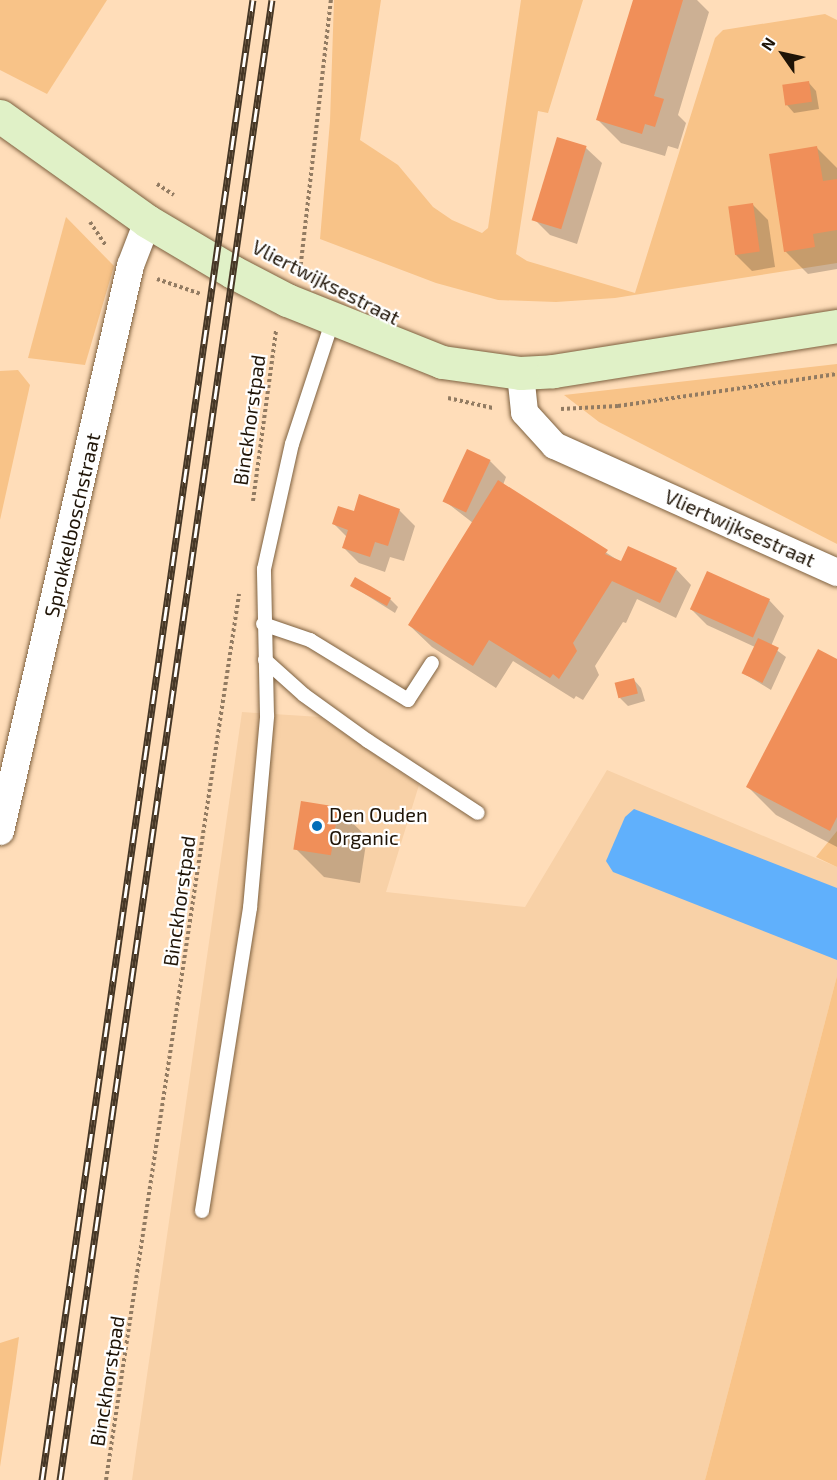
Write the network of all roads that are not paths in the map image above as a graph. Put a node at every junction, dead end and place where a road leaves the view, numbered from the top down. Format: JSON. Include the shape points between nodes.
{"nodes":[{"id":1,"x":0,"y":116,"type":"edge"},
{"id":2,"x":147,"y":221,"type":"junction"},
{"id":3,"x":333,"y":319,"type":"junction"},
{"id":4,"x":837,"y":326,"type":"edge"},
{"id":5,"x":520,"y":374,"type":"junction"},
{"id":6,"x":837,"y":572,"type":"edge"},
{"id":7,"x":263,"y":624,"type":"junction"},
{"id":8,"x":266,"y":660,"type":"junction"},
{"id":9,"x":432,"y":663,"type":"dead end"},
{"id":10,"x":478,"y":813,"type":"dead end"},
{"id":11,"x":0,"y":831,"type":"edge"},
{"id":12,"x":202,"y":1211,"type":"dead end"}],
"edges":[{"from":1,"to":2,"type":"street","name":"Vliertwijksestraat"},
{"from":2,"to":3,"type":"street","name":"Vliertwijksestraat","via":[[233,273]]},
{"from":2,"to":11,"type":"street","name":"Sprokkelboschstraat","via":[[130,265]]},
{"from":3,"to":5,"type":"street","name":"Vliertwijksestraat","via":[[442,363]]},
{"from":3,"to":7,"type":"lane","name":"Vliertwijksestraat","via":[[292,444],[264,569]]},
{"from":4,"to":5,"type":"street","name":"Vliertwijksestraat","via":[[610,364]]},
{"from":5,"to":6,"type":"street","name":"Vliertwijksestraat","via":[[524,411],[554,445]]},
{"from":7,"to":8,"type":"lane","name":"Vliertwijksestraat"},
{"from":7,"to":9,"type":"lane","via":[[310,640],[408,699]]},
{"from":8,"to":10,"type":"lane","via":[[304,695]]},
{"from":8,"to":12,"type":"lane","name":"Vliertwijksestraat","via":[[267,716],[250,908]]}]}
